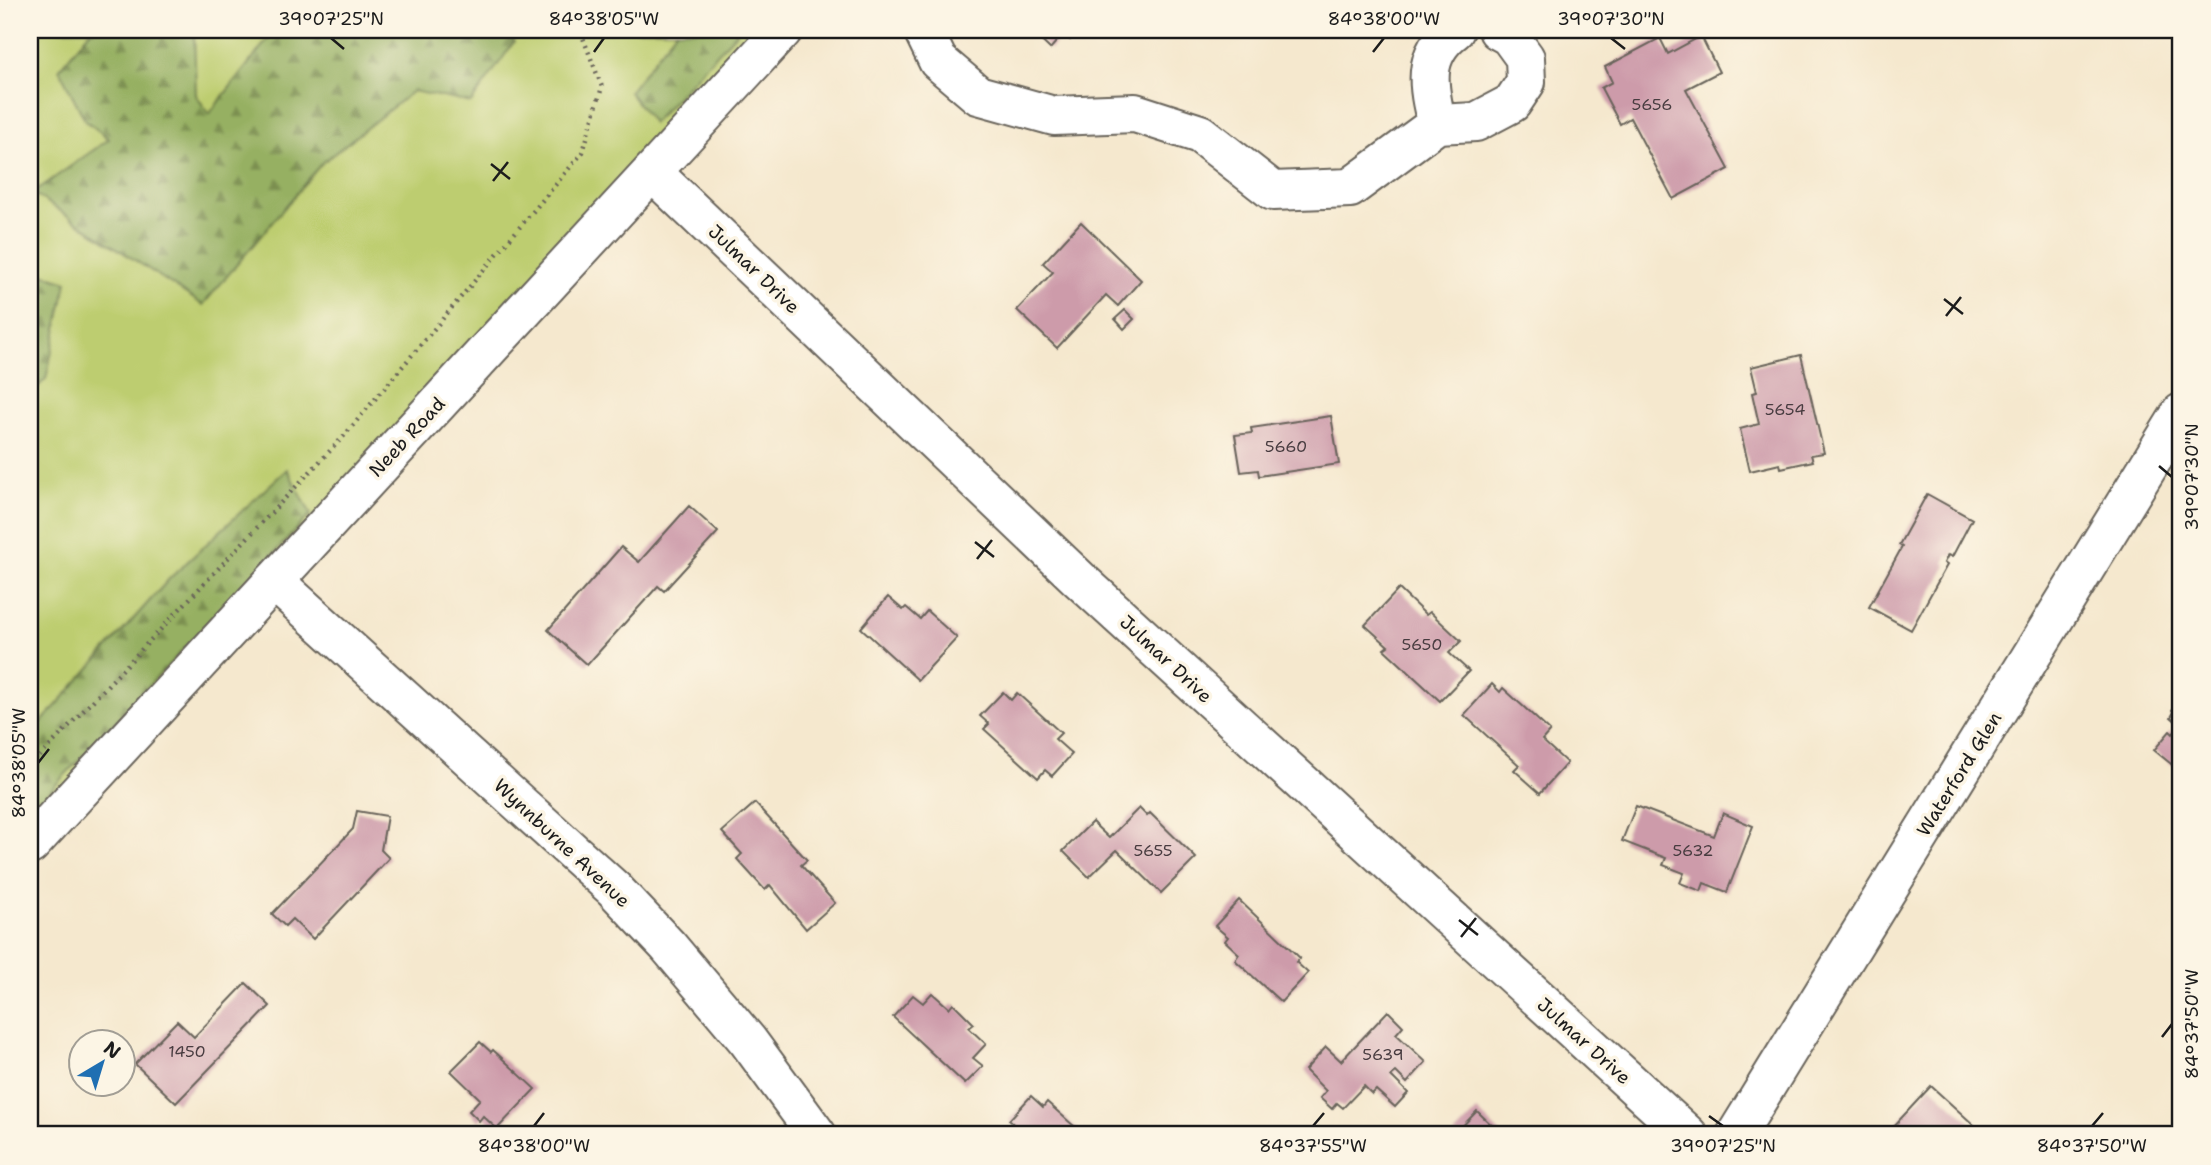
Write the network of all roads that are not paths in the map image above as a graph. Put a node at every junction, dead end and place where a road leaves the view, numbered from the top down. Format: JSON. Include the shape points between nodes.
{"nodes":[{"id":1,"x":783,"y":30,"type":"edge"},
{"id":2,"x":923,"y":30,"type":"edge"},
{"id":3,"x":1455,"y":30,"type":"edge"},
{"id":4,"x":1498,"y":30,"type":"edge"},
{"id":5,"x":1437,"y":124,"type":"junction"},
{"id":6,"x":652,"y":172,"type":"junction"},
{"id":7,"x":2181,"y":413,"type":"edge"},
{"id":8,"x":274,"y":581,"type":"junction"},
{"id":9,"x":30,"y":845,"type":"edge"},
{"id":10,"x":817,"y":1135,"type":"edge"},
{"id":11,"x":1688,"y":1135,"type":"edge"},
{"id":12,"x":1736,"y":1135,"type":"edge"}],
"edges":[{"from":1,"to":6,"type":"street","name":"Neeb Road"},
{"from":2,"to":5,"type":"street","via":[[938,61],[978,95],[1054,116],[1135,113],[1200,134],[1273,191],[1350,188]]},
{"from":3,"to":5,"type":"street","via":[[1443,39],[1429,68]]},
{"from":4,"to":5,"type":"street","via":[[1509,36],[1525,58],[1525,82],[1511,103],[1476,122]]},
{"from":6,"to":8,"type":"street","name":"Neeb Road"},
{"from":6,"to":11,"type":"street","name":"Julmar Drive","via":[[1080,580]]},
{"from":7,"to":12,"type":"street","name":"Waterford Glen"},
{"from":8,"to":9,"type":"street","name":"Neeb Road"},
{"from":8,"to":10,"type":"street","name":"Wynnburne Avenue","via":[[614,889],[748,1041]]}]}
